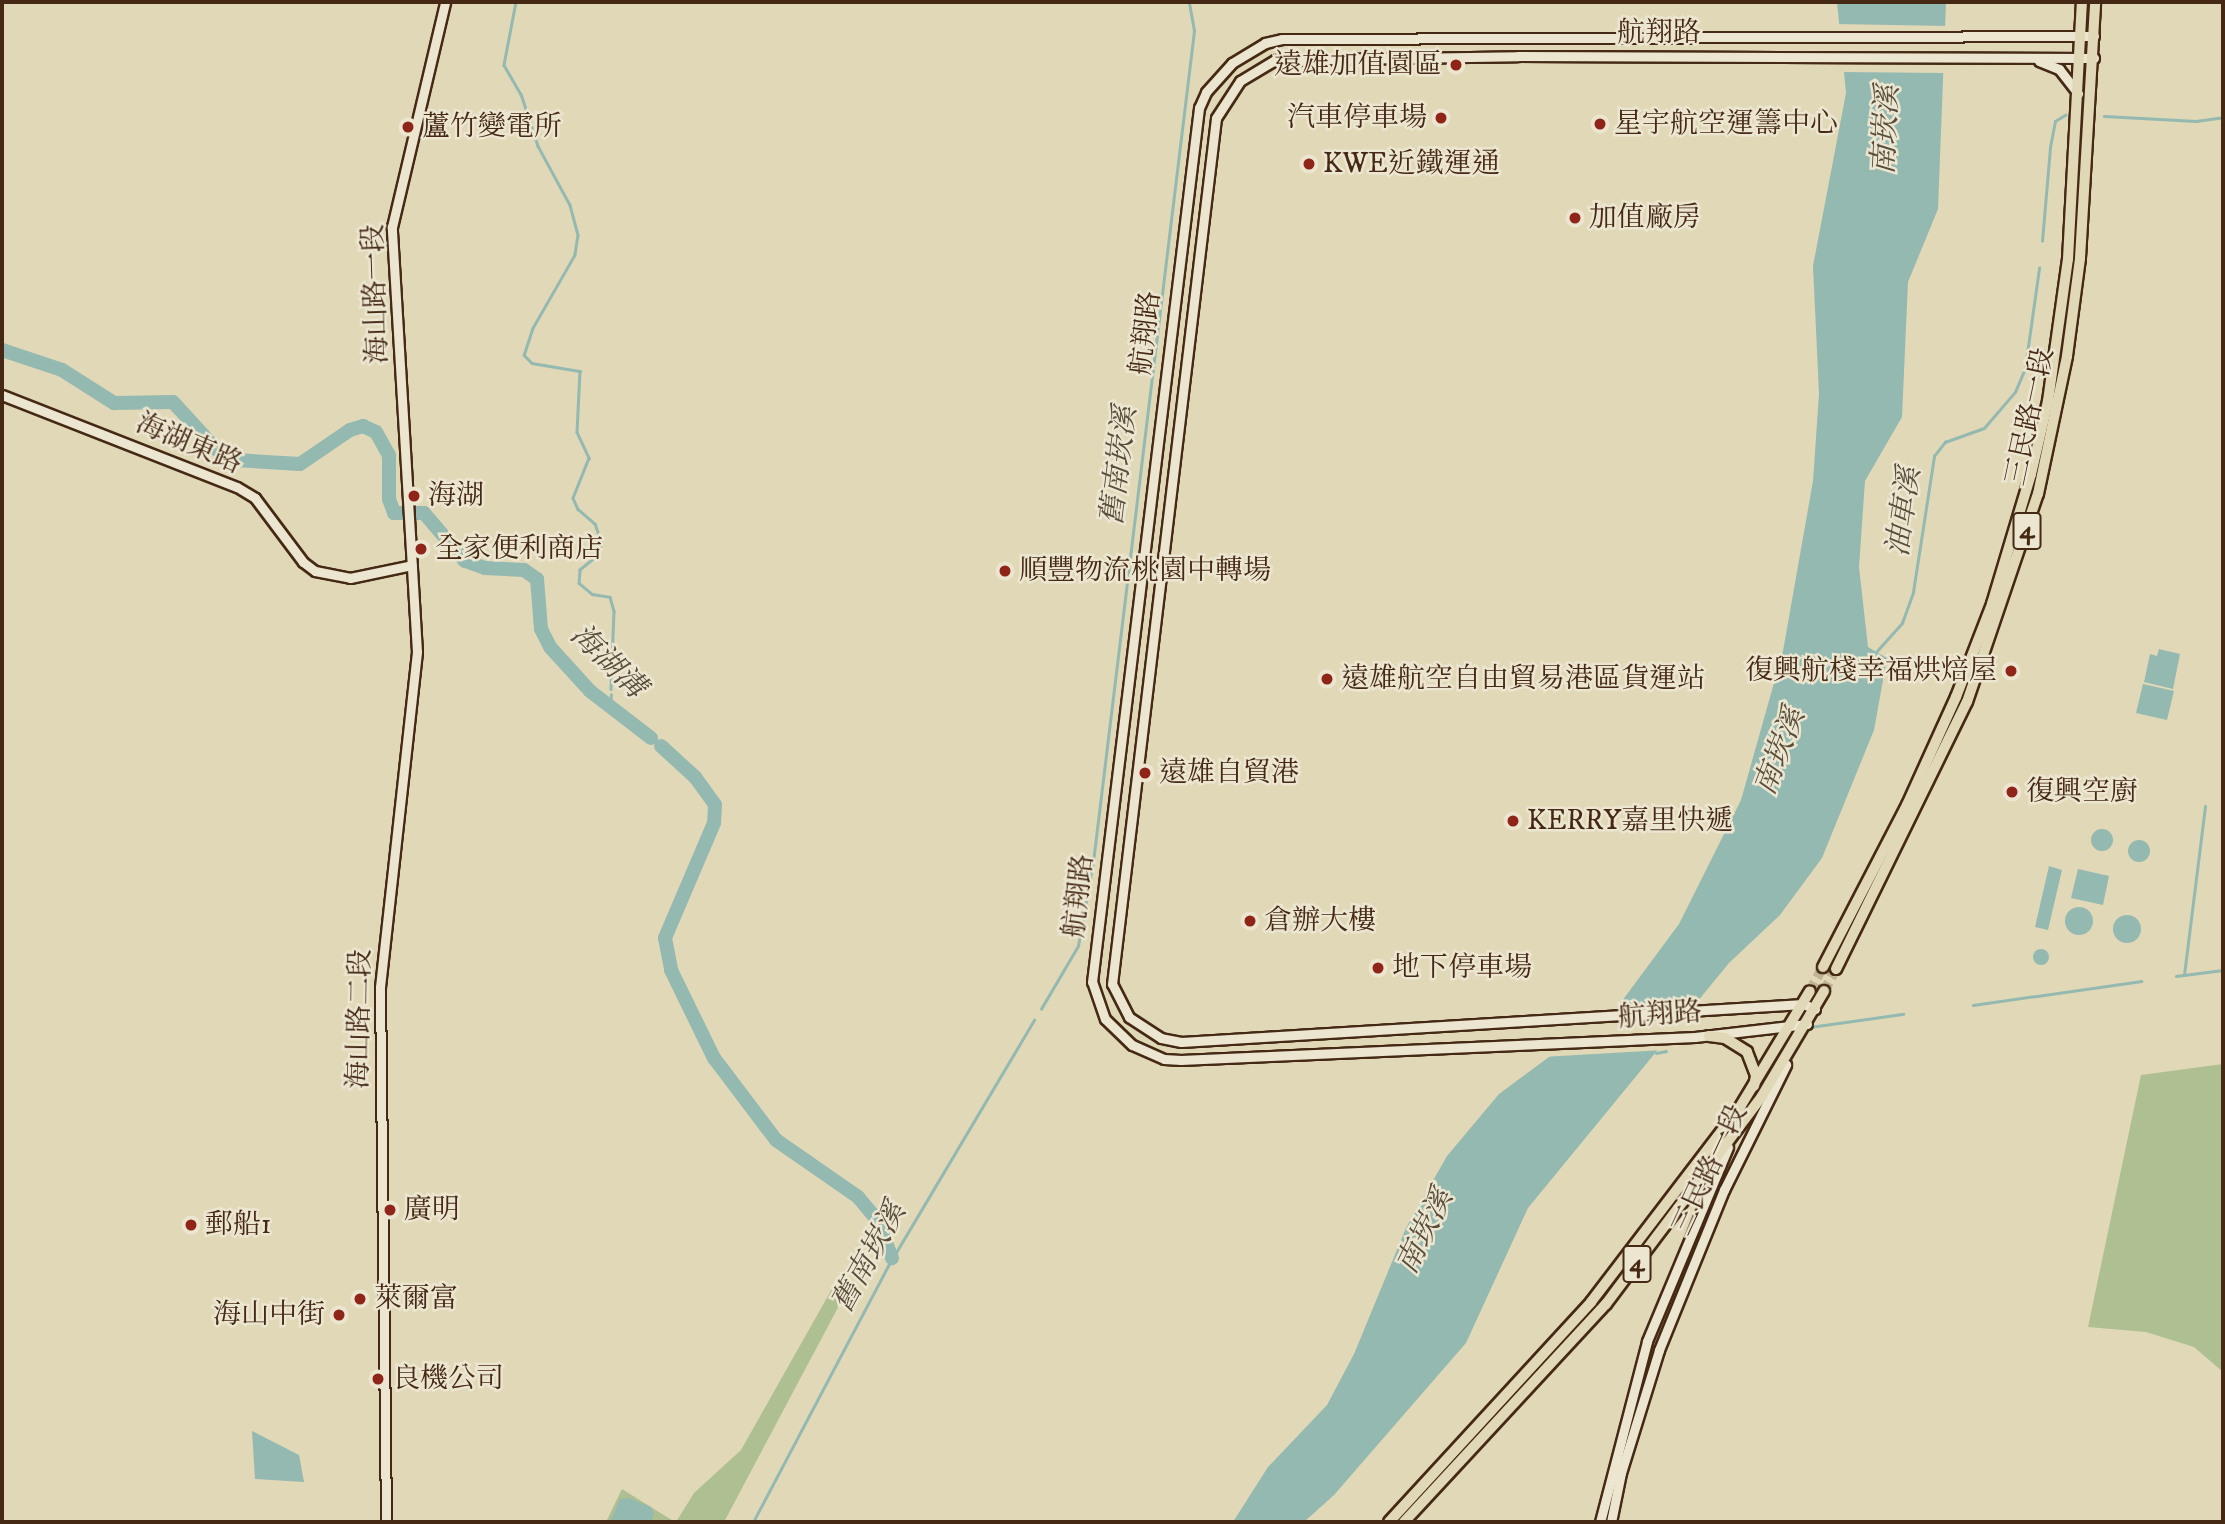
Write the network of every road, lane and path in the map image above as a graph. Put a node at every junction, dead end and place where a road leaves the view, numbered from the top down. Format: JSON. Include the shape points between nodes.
{"nodes":[{"id":1,"x":445,"y":2,"type":"edge"},
{"id":2,"x":2082,"y":2,"type":"edge"},
{"id":3,"x":2095,"y":2,"type":"edge"},
{"id":4,"x":2080,"y":36,"type":"junction"},
{"id":5,"x":2094,"y":36,"type":"junction"},
{"id":6,"x":2028,"y":58,"type":"junction"},
{"id":7,"x":2079,"y":58,"type":"junction"},
{"id":8,"x":2094,"y":58,"type":"junction"},
{"id":9,"x":2078,"y":93,"type":"junction"},
{"id":10,"x":2,"y":395,"type":"edge"},
{"id":11,"x":409,"y":518,"type":"joint"},
{"id":12,"x":412,"y":565,"type":"junction"},
{"id":13,"x":1823,"y":967,"type":"tunnel mouth"},
{"id":14,"x":1836,"y":968,"type":"tunnel mouth"},
{"id":15,"x":1810,"y":991,"type":"tunnel mouth"},
{"id":16,"x":1824,"y":991,"type":"tunnel mouth"},
{"id":17,"x":1803,"y":1004,"type":"junction"},
{"id":18,"x":1815,"y":1009,"type":"junction"},
{"id":19,"x":1793,"y":1023,"type":"junction"},
{"id":20,"x":1807,"y":1024,"type":"junction"},
{"id":21,"x":1709,"y":1035,"type":"junction"},
{"id":22,"x":1797,"y":1041,"type":"junction"},
{"id":23,"x":1754,"y":1088,"type":"junction"},
{"id":24,"x":1732,"y":1139,"type":"junction"},
{"id":25,"x":386,"y":1522,"type":"edge"},
{"id":26,"x":1389,"y":1522,"type":"edge"},
{"id":27,"x":1404,"y":1522,"type":"edge"},
{"id":28,"x":1600,"y":1522,"type":"edge"},
{"id":29,"x":1611,"y":1522,"type":"edge"}],
"edges":[{"from":1,"to":11,"type":"street","name":"海山路一段","via":[[392,227]]},
{"from":2,"to":4,"type":"main road","name":"三民路一段","number":"4"},
{"from":3,"to":5,"type":"main road","name":"三民路一段","number":"4"},
{"from":4,"to":5,"type":"street","name":"航翔路"},
{"from":4,"to":7,"type":"main road","name":"三民路一段","number":"4"},
{"from":4,"to":21,"type":"street","name":"航翔路","via":[[1282,39],[1237,59],[1218,77],[1199,108],[1094,972],[1098,1002],[1118,1035],[1164,1059]]},
{"from":5,"to":8,"type":"main road","name":"三民路一段","number":"4"},
{"from":6,"to":7,"type":"street","name":"航翔路"},
{"from":6,"to":9,"type":"street","via":[[2059,69]]},
{"from":6,"to":17,"type":"street","name":"航翔路","via":[[1275,60],[1240,81],[1216,118],[1112,984],[1129,1017],[1144,1030],[1181,1042]]},
{"from":7,"to":8,"type":"street","name":"航翔路"},
{"from":7,"to":9,"type":"main road","name":"三民路一段","number":"4"},
{"from":8,"to":14,"type":"main road","name":"三民路一段","number":"4","via":[[2080,258],[2067,356],[2038,494],[1967,702]]},
{"from":9,"to":13,"type":"main road","name":"三民路一段","number":"4","via":[[2060,329],[2048,401],[2010,550],[1974,653],[1929,757]]},
{"from":10,"to":12,"type":"street","name":"海湖東路","via":[[237,487],[255,498],[314,571],[350,578]]},
{"from":11,"to":12,"type":"street","name":"海山路二段"},
{"from":12,"to":25,"type":"street","name":"海山路二段","via":[[417,652],[380,987]]},
{"from":15,"to":17,"type":"main road","number":"4"},
{"from":16,"to":18,"type":"main road","number":"4"},
{"from":17,"to":18,"type":"street","name":"航翔路"},
{"from":17,"to":19,"type":"main road","number":"4"},
{"from":18,"to":20,"type":"main road","number":"4"},
{"from":19,"to":20,"type":"street","name":"航翔路"},
{"from":19,"to":21,"type":"street","name":"航翔路"},
{"from":19,"to":23,"type":"main road","number":"4"},
{"from":20,"to":22,"type":"main road","number":"4"},
{"from":21,"to":23,"type":"main road","via":[[1725,1038],[1747,1052],[1756,1076]]},
{"from":22,"to":24,"type":"main road","number":"4"},
{"from":22,"to":29,"type":"street","name":"三民路一段","via":[[1724,1189],[1664,1337],[1621,1473]]},
{"from":23,"to":26,"type":"main road","number":"4","via":[[1591,1302]]},
{"from":24,"to":27,"type":"main road","number":"4","via":[[1606,1304]]},
{"from":24,"to":28,"type":"street","name":"三民路一段","via":[[1647,1341]]}]}
